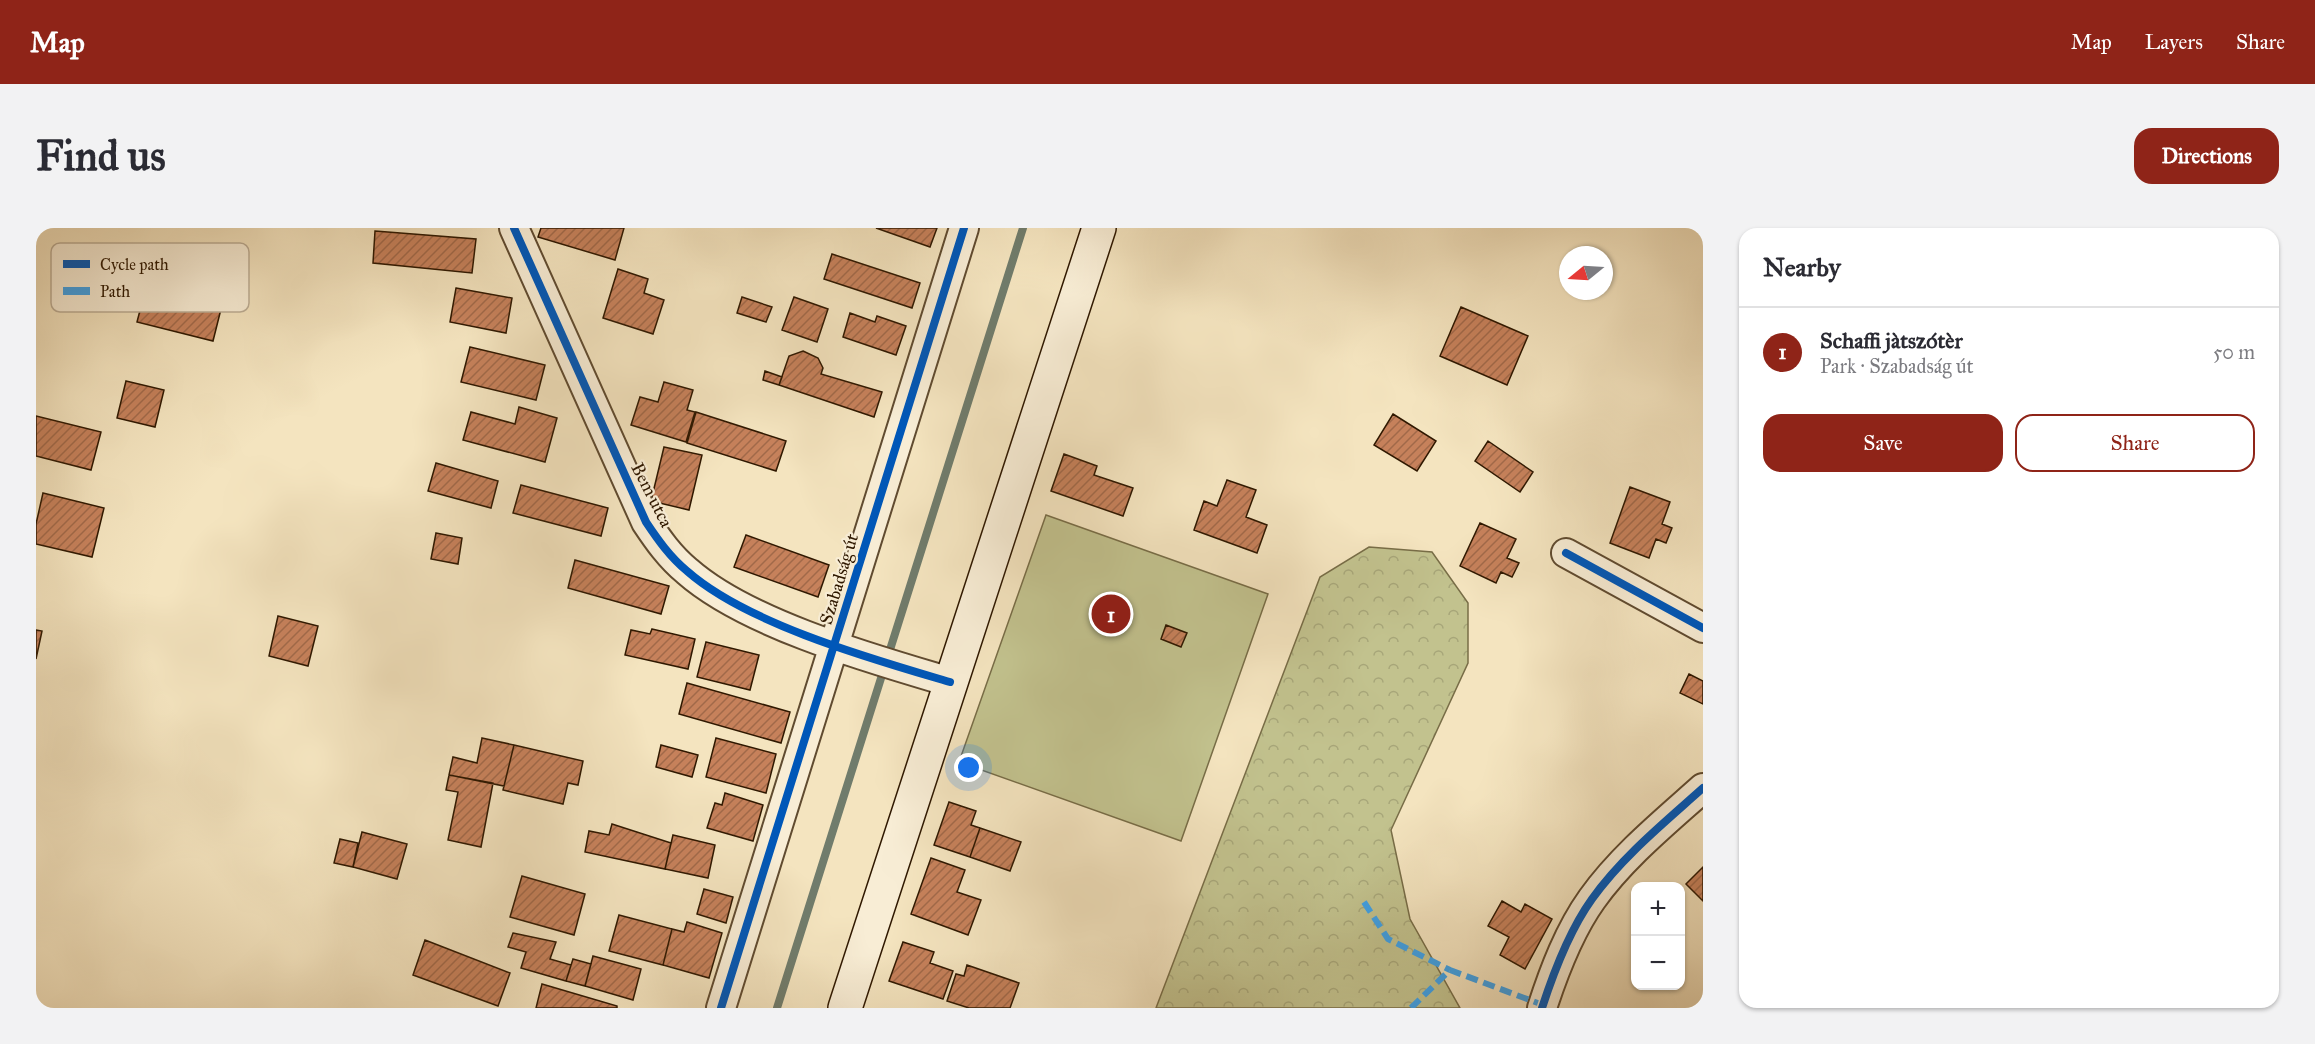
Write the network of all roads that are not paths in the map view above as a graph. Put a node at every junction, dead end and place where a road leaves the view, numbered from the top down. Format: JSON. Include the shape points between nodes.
{"nodes":[{"id":1,"x":514,"y":228,"type":"edge"},
{"id":2,"x":964,"y":228,"type":"edge"},
{"id":3,"x":1099,"y":228,"type":"edge"},
{"id":4,"x":1566,"y":553,"type":"dead end"},
{"id":5,"x":1703,"y":628,"type":"edge"},
{"id":6,"x":845,"y":649,"type":"junction"},
{"id":7,"x":950,"y":682,"type":"junction"},
{"id":8,"x":1703,"y":788,"type":"edge"},
{"id":9,"x":721,"y":1008,"type":"edge"},
{"id":10,"x":845,"y":1008,"type":"edge"},
{"id":11,"x":1542,"y":1008,"type":"edge"}],
"edges":[{"from":1,"to":6,"type":"street","name":"Bem utca","via":[[622,470],[658,540],[709,588],[746,609]]},
{"from":2,"to":6,"type":"street","name":"Szabadság út"},
{"from":3,"to":7,"type":"main road"},
{"from":4,"to":5,"type":"street"},
{"from":6,"to":7,"type":"street","name":"Bem utca"},
{"from":6,"to":9,"type":"street","name":"Szabadság út"},
{"from":7,"to":10,"type":"main road"},
{"from":8,"to":11,"type":"street","via":[[1645,841],[1592,899],[1565,946]]}]}
